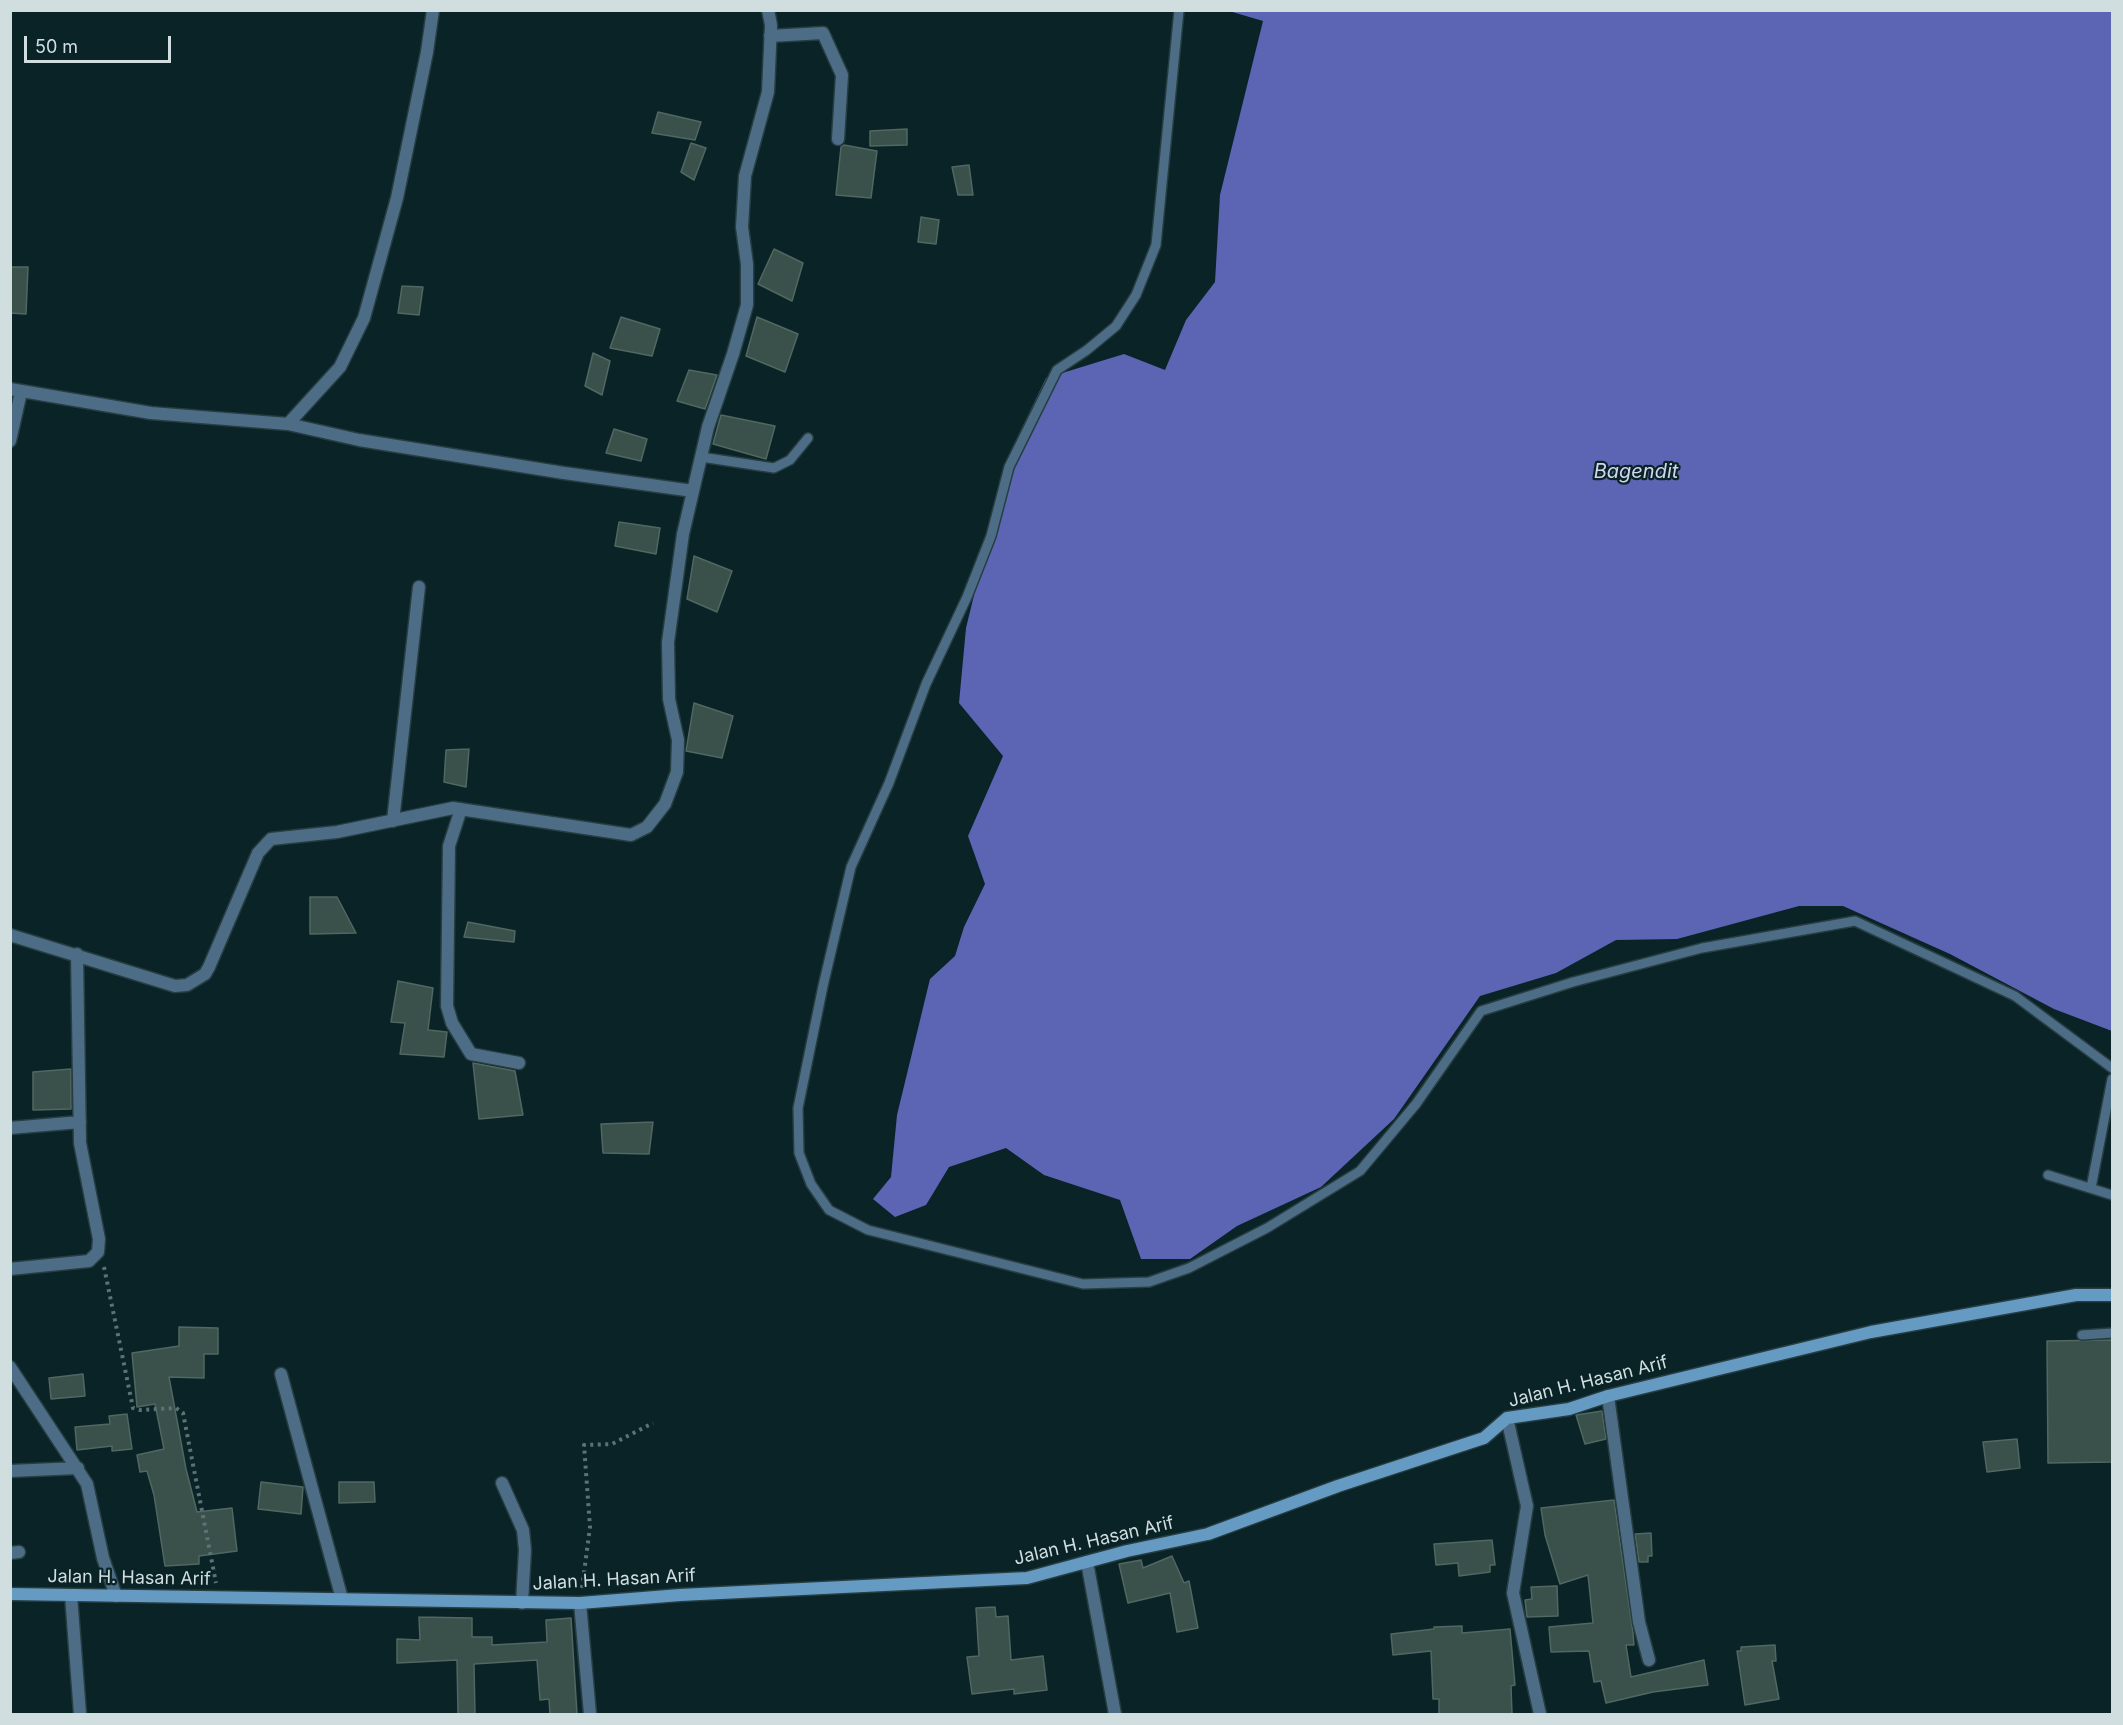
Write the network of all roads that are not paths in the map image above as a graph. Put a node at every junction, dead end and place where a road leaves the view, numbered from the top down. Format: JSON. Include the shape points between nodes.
{"nodes":[{"id":1,"x":433,"y":10,"type":"edge"},
{"id":2,"x":768,"y":10,"type":"edge"},
{"id":3,"x":1179,"y":10,"type":"edge"},
{"id":4,"x":770,"y":36,"type":"junction"},
{"id":5,"x":838,"y":139,"type":"dead end"},
{"id":6,"x":16,"y":390,"type":"edge"},
{"id":7,"x":288,"y":424,"type":"junction"},
{"id":8,"x":808,"y":438,"type":"dead end"},
{"id":9,"x":10,"y":441,"type":"edge"},
{"id":10,"x":701,"y":458,"type":"junction"},
{"id":11,"x":693,"y":491,"type":"junction"},
{"id":12,"x":419,"y":587,"type":"dead end"},
{"id":13,"x":461,"y":809,"type":"junction"},
{"id":14,"x":393,"y":821,"type":"junction"},
{"id":15,"x":10,"y":935,"type":"edge"},
{"id":16,"x":77,"y":954,"type":"junction"},
{"id":17,"x":519,"y":1063,"type":"dead end"},
{"id":18,"x":2112,"y":1068,"type":"edge"},
{"id":19,"x":2112,"y":1079,"type":"edge"},
{"id":20,"x":80,"y":1122,"type":"junction"},
{"id":21,"x":10,"y":1128,"type":"edge"},
{"id":22,"x":2048,"y":1175,"type":"dead end"},
{"id":23,"x":2091,"y":1188,"type":"junction"},
{"id":24,"x":2112,"y":1195,"type":"edge"},
{"id":25,"x":10,"y":1269,"type":"edge"},
{"id":26,"x":2112,"y":1295,"type":"edge"},
{"id":27,"x":2112,"y":1334,"type":"edge"},
{"id":28,"x":2082,"y":1335,"type":"dead end"},
{"id":29,"x":10,"y":1367,"type":"edge"},
{"id":30,"x":281,"y":1374,"type":"dead end"},
{"id":31,"x":1608,"y":1396,"type":"junction"},
{"id":32,"x":1507,"y":1418,"type":"junction"},
{"id":33,"x":78,"y":1468,"type":"junction"},
{"id":34,"x":10,"y":1471,"type":"edge"},
{"id":35,"x":502,"y":1483,"type":"dead end"},
{"id":36,"x":1087,"y":1562,"type":"junction"},
{"id":37,"x":10,"y":1594,"type":"edge"},
{"id":38,"x":71,"y":1595,"type":"junction"},
{"id":39,"x":116,"y":1596,"type":"junction"},
{"id":40,"x":342,"y":1599,"type":"junction"},
{"id":41,"x":522,"y":1603,"type":"junction"},
{"id":42,"x":580,"y":1603,"type":"junction"},
{"id":43,"x":1649,"y":1660,"type":"dead end"},
{"id":44,"x":80,"y":1714,"type":"edge"},
{"id":45,"x":590,"y":1714,"type":"edge"},
{"id":46,"x":1115,"y":1714,"type":"edge"},
{"id":47,"x":1540,"y":1714,"type":"edge"}],
"edges":[{"from":1,"to":7,"type":"street","via":[[397,198],[364,318],[340,367]]},
{"from":2,"to":4,"type":"street"},
{"from":3,"to":18,"type":"lane","via":[[1156,245],[1136,295],[1116,326],[1057,370],[1009,467],[991,536],[852,867],[798,1108],[799,1153],[811,1184],[829,1210],[868,1230],[1083,1284],[1149,1282],[1189,1268],[1267,1228],[1360,1171],[1416,1104],[1481,1011],[1702,948],[1855,921],[2015,996]]},
{"from":4,"to":5,"type":"street","via":[[823,33],[842,75]]},
{"from":4,"to":10,"type":"street","via":[[768,92],[745,176],[742,227],[747,305]]},
{"from":6,"to":7,"type":"street","via":[[151,413]]},
{"from":6,"to":9,"type":"street"},
{"from":7,"to":11,"type":"street","via":[[359,440]]},
{"from":8,"to":10,"type":"lane","via":[[790,460],[774,468]]},
{"from":10,"to":11,"type":"street"},
{"from":11,"to":13,"type":"street","via":[[668,642],[669,699],[678,751],[677,772],[665,804],[647,827],[631,835]]},
{"from":12,"to":14,"type":"street"},
{"from":13,"to":14,"type":"street"},
{"from":13,"to":17,"type":"street","via":[[449,846],[447,1006],[452,1023],[471,1054]]},
{"from":14,"to":16,"type":"street","via":[[271,839],[258,853],[205,974],[187,985],[175,986]]},
{"from":15,"to":16,"type":"street"},
{"from":16,"to":20,"type":"street"},
{"from":19,"to":23,"type":"lane"},
{"from":20,"to":21,"type":"street"},
{"from":20,"to":25,"type":"street","via":[[81,1151],[99,1246],[96,1256],[89,1261]]},
{"from":22,"to":23,"type":"lane"},
{"from":23,"to":24,"type":"lane"},
{"from":26,"to":31,"type":"main road","name":"Jalan H. Hasan Arif","via":[[2076,1294],[1871,1332]]},
{"from":27,"to":28,"type":"lane"},
{"from":29,"to":33,"type":"street"},
{"from":30,"to":40,"type":"street"},
{"from":31,"to":32,"type":"main road","name":"Jalan H. Hasan Arif","via":[[1569,1409]]},
{"from":31,"to":43,"type":"street","via":[[1639,1623]]},
{"from":32,"to":36,"type":"main road","name":"Jalan H. Hasan Arif","via":[[1484,1438],[1208,1534]]},
{"from":32,"to":47,"type":"street","via":[[1527,1506],[1513,1593]]},
{"from":33,"to":34,"type":"street"},
{"from":33,"to":39,"type":"street","via":[[87,1484],[103,1558]]},
{"from":35,"to":41,"type":"street","via":[[523,1530]]},
{"from":36,"to":42,"type":"main road","name":"Jalan H. Hasan Arif","via":[[1026,1578]]},
{"from":36,"to":46,"type":"street"},
{"from":37,"to":38,"type":"main road","name":"Jalan H. Hasan Arif"},
{"from":38,"to":39,"type":"main road","name":"Jalan H. Hasan Arif"},
{"from":38,"to":44,"type":"street"},
{"from":39,"to":40,"type":"main road","name":"Jalan H. Hasan Arif"},
{"from":40,"to":41,"type":"main road","name":"Jalan H. Hasan Arif"},
{"from":41,"to":42,"type":"main road","name":"Jalan H. Hasan Arif"},
{"from":42,"to":45,"type":"street"}]}
